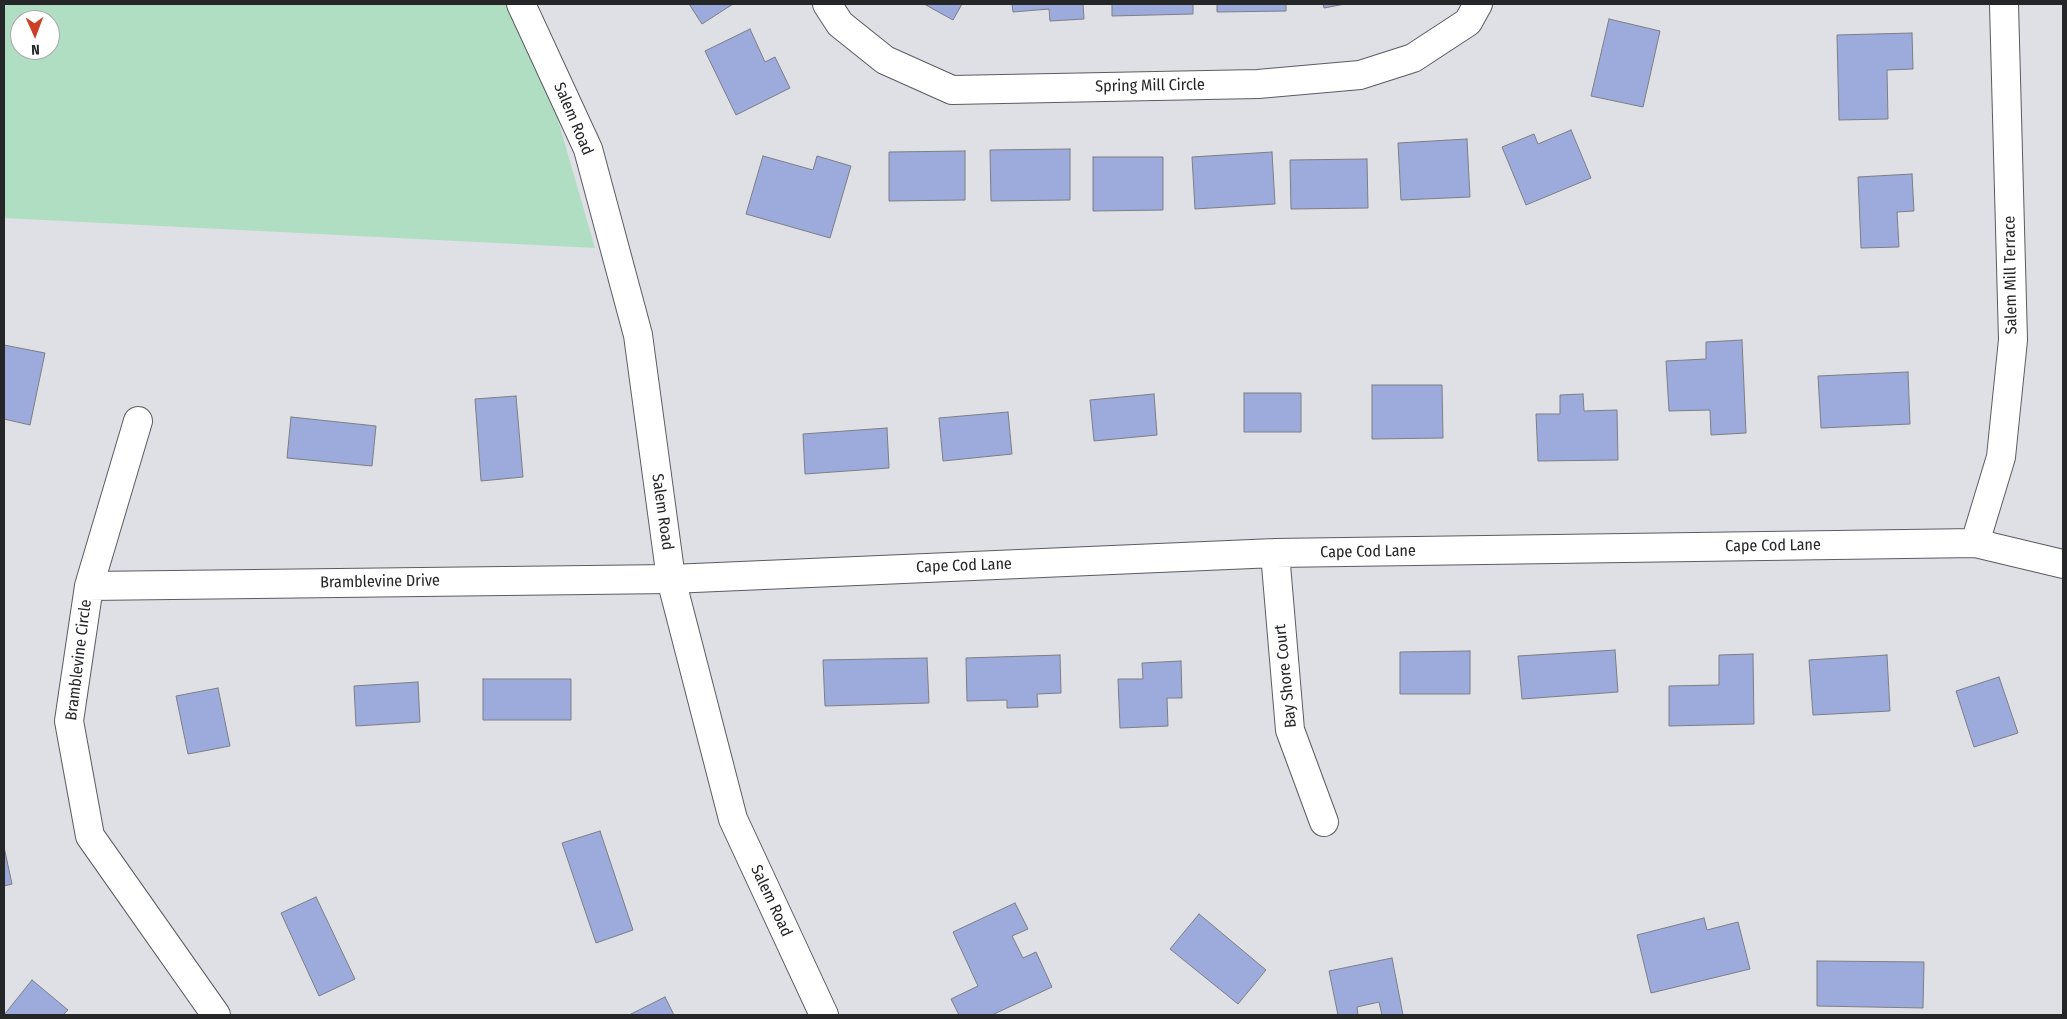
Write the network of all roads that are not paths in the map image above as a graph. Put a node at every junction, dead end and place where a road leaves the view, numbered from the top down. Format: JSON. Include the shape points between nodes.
{"nodes":[{"id":1,"x":521,"y":4,"type":"edge"},
{"id":2,"x":827,"y":4,"type":"edge"},
{"id":3,"x":1478,"y":4,"type":"edge"},
{"id":4,"x":2004,"y":4,"type":"edge"},
{"id":5,"x":138,"y":421,"type":"dead end"},
{"id":6,"x":1975,"y":542,"type":"junction"},
{"id":7,"x":1275,"y":553,"type":"junction"},
{"id":8,"x":2063,"y":564,"type":"edge"},
{"id":9,"x":672,"y":579,"type":"junction"},
{"id":10,"x":89,"y":586,"type":"junction"},
{"id":11,"x":1324,"y":822,"type":"dead end"},
{"id":12,"x":216,"y":1015,"type":"edge"},
{"id":13,"x":824,"y":1015,"type":"edge"}],
"edges":[{"from":1,"to":9,"type":"street","name":"Salem Road","via":[[588,149],[638,335]]},
{"from":2,"to":3,"type":"street","name":"Spring Mill Circle","via":[[840,24],[885,60],[952,90],[1258,84],[1360,75],[1412,58],[1468,22]]},
{"from":4,"to":6,"type":"street","name":"Salem Mill Terrace","via":[[2013,340],[2001,457]]},
{"from":5,"to":10,"type":"street","name":"Bramblevine Circle"},
{"from":6,"to":7,"type":"street","name":"Cape Cod Lane"},
{"from":6,"to":8,"type":"street","name":"Cape Cod Lane"},
{"from":7,"to":9,"type":"street","name":"Cape Cod Lane"},
{"from":7,"to":11,"type":"street","name":"Bay Shore Court","via":[[1290,730]]},
{"from":9,"to":10,"type":"street","name":"Bramblevine Drive"},
{"from":9,"to":13,"type":"street","name":"Salem Road","via":[[733,819]]},
{"from":10,"to":12,"type":"street","name":"Bramblevine Circle","via":[[69,721],[90,836]]}]}
